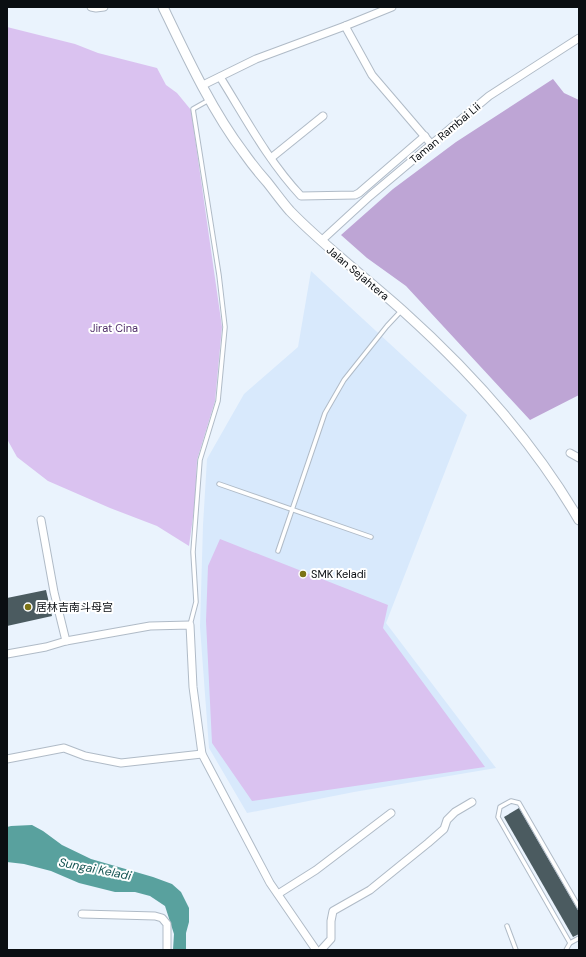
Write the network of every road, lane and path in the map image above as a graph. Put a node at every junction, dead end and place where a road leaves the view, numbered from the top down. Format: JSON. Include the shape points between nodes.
{"nodes":[{"id":1,"x":91,"y":7,"type":"edge"},
{"id":2,"x":104,"y":7,"type":"edge"},
{"id":3,"x":163,"y":7,"type":"edge"},
{"id":4,"x":392,"y":7,"type":"edge"},
{"id":5,"x":345,"y":26,"type":"junction"},
{"id":6,"x":579,"y":38,"type":"edge"},
{"id":7,"x":220,"y":77,"type":"junction"},
{"id":8,"x":203,"y":85,"type":"junction"},
{"id":9,"x":210,"y":99,"type":"junction"},
{"id":10,"x":324,"y":116,"type":"dead end"},
{"id":11,"x":424,"y":136,"type":"junction"},
{"id":12,"x":432,"y":145,"type":"junction"},
{"id":13,"x":271,"y":158,"type":"junction"},
{"id":14,"x":321,"y":241,"type":"junction"},
{"id":15,"x":402,"y":310,"type":"junction"},
{"id":16,"x":570,"y":453,"type":"dead end"},
{"id":17,"x":579,"y":458,"type":"edge"},
{"id":18,"x":219,"y":484,"type":"dead end"},
{"id":19,"x":292,"y":510,"type":"junction"},
{"id":20,"x":41,"y":520,"type":"dead end"},
{"id":21,"x":579,"y":520,"type":"edge"},
{"id":22,"x":371,"y":537,"type":"dead end"},
{"id":23,"x":278,"y":551,"type":"dead end"},
{"id":24,"x":190,"y":625,"type":"junction"},
{"id":25,"x":66,"y":641,"type":"junction"},
{"id":26,"x":7,"y":654,"type":"edge"},
{"id":27,"x":202,"y":754,"type":"junction"},
{"id":28,"x":7,"y":759,"type":"edge"},
{"id":29,"x":472,"y":802,"type":"dead end"},
{"id":30,"x":391,"y":813,"type":"dead end"},
{"id":31,"x":278,"y":894,"type":"junction"},
{"id":32,"x":579,"y":907,"type":"edge"},
{"id":33,"x":82,"y":914,"type":"dead end"},
{"id":34,"x":507,"y":926,"type":"dead end"},
{"id":35,"x":579,"y":938,"type":"edge"},
{"id":36,"x":570,"y":943,"type":"junction"},
{"id":37,"x":168,"y":950,"type":"edge"},
{"id":38,"x":316,"y":950,"type":"edge"},
{"id":39,"x":321,"y":950,"type":"edge"},
{"id":40,"x":516,"y":950,"type":"edge"},
{"id":41,"x":566,"y":950,"type":"edge"}],
"edges":[{"from":1,"to":2,"type":"street"},
{"from":3,"to":8,"type":"street","name":"Jalan Sejahtera"},
{"from":4,"to":5,"type":"street"},
{"from":5,"to":7,"type":"street","via":[[256,59]]},
{"from":5,"to":11,"type":"street","via":[[372,75]]},
{"from":6,"to":12,"type":"street","name":"Taman Rambai Lii","via":[[489,96]]},
{"from":7,"to":8,"type":"street"},
{"from":7,"to":13,"type":"street"},
{"from":8,"to":9,"type":"street","name":"Jalan Sejahtera"},
{"from":9,"to":14,"type":"street","name":"Jalan Sejahtera","via":[[243,153],[289,210]]},
{"from":9,"to":24,"type":"lane","via":[[193,109],[225,327],[218,401],[200,460],[193,552],[196,602]]},
{"from":10,"to":13,"type":"street"},
{"from":11,"to":12,"type":"street"},
{"from":11,"to":13,"type":"street","via":[[356,195],[301,196]]},
{"from":12,"to":14,"type":"street","name":"Taman Rambai Lii"},
{"from":14,"to":15,"type":"street","name":"Jalan Sejahtera"},
{"from":15,"to":19,"type":"lane","via":[[344,380],[325,413]]},
{"from":15,"to":21,"type":"street","name":"Jalan Sejahtera","via":[[500,408],[564,494]]},
{"from":16,"to":17,"type":"street"},
{"from":18,"to":19,"type":"lane"},
{"from":19,"to":22,"type":"lane"},
{"from":19,"to":23,"type":"lane"},
{"from":20,"to":25,"type":"street"},
{"from":24,"to":25,"type":"street","via":[[150,626]]},
{"from":24,"to":27,"type":"street","via":[[193,687]]},
{"from":25,"to":26,"type":"street"},
{"from":27,"to":28,"type":"street","via":[[121,763],[85,756],[64,748]]},
{"from":27,"to":31,"type":"street"},
{"from":29,"to":39,"type":"street","via":[[455,812],[447,820],[444,829],[370,890],[333,911],[331,939]]},
{"from":30,"to":31,"type":"street","via":[[316,870]]},
{"from":31,"to":38,"type":"street"},
{"from":32,"to":36,"type":"lane","via":[[519,803],[511,801],[500,807],[498,817]]},
{"from":33,"to":37,"type":"street","via":[[162,918],[167,924]]},
{"from":34,"to":40,"type":"lane"},
{"from":35,"to":36,"type":"lane"},
{"from":36,"to":41,"type":"lane"}]}
